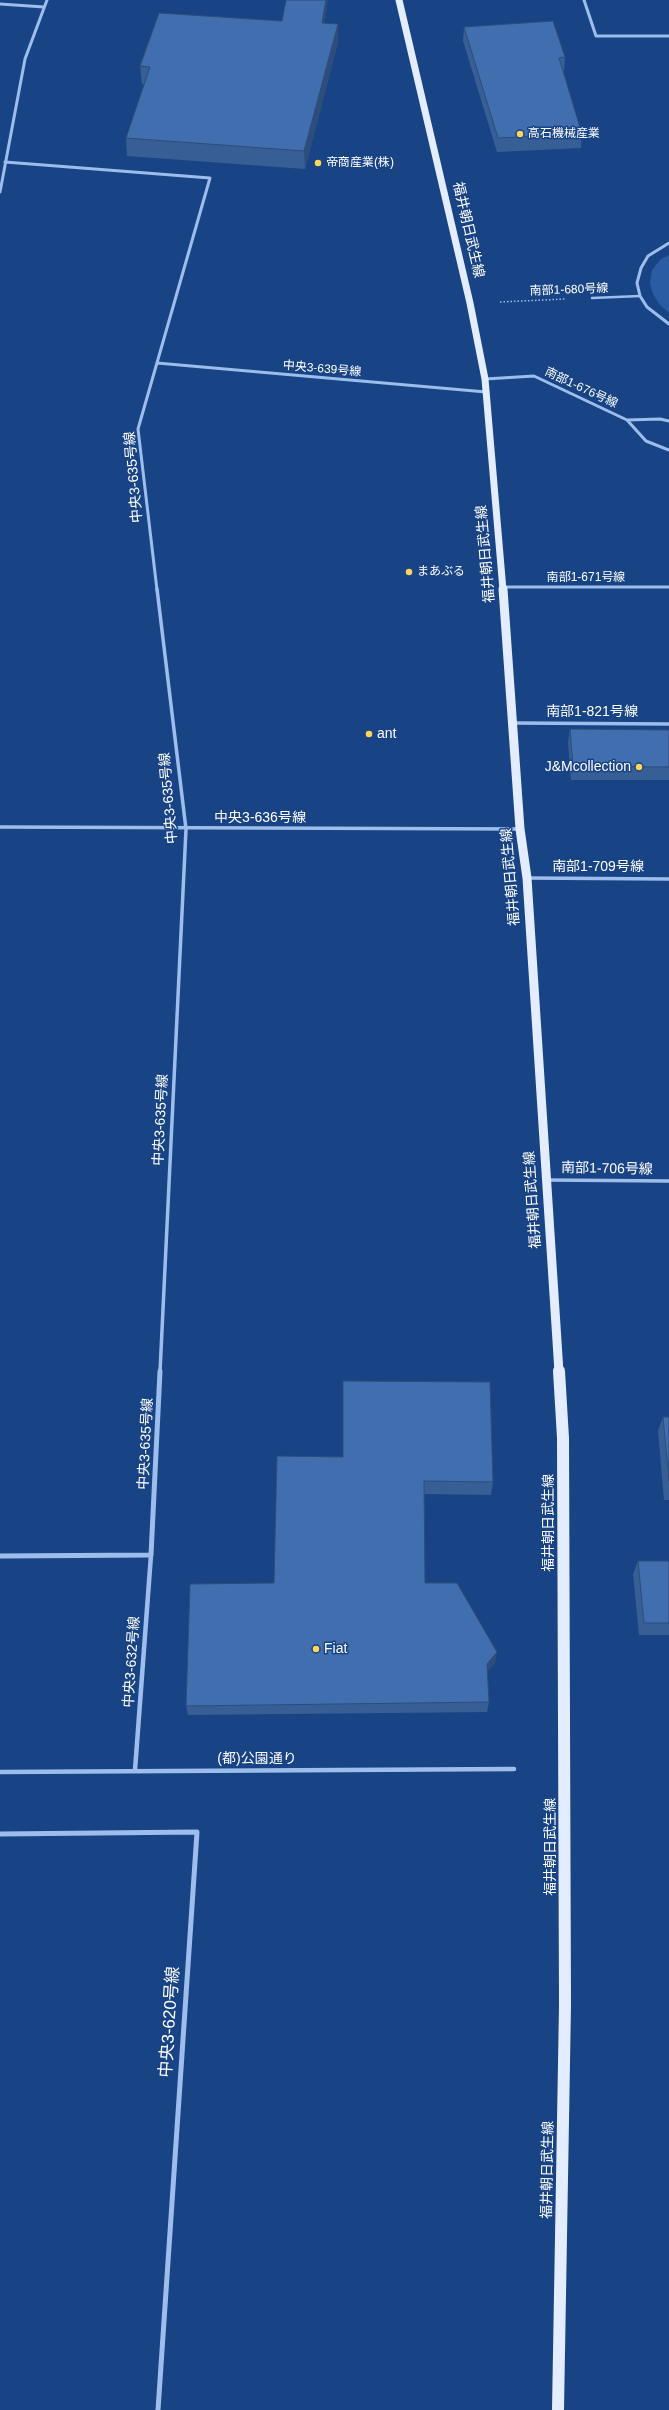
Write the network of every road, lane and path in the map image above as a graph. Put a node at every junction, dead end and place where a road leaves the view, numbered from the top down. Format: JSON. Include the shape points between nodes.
{"nodes":[{"id":1,"x":47,"y":0,"type":"edge"},
{"id":2,"x":399,"y":0,"type":"edge"},
{"id":3,"x":584,"y":0,"type":"edge"},
{"id":4,"x":0,"y":4,"type":"edge"},
{"id":5,"x":44,"y":7,"type":"junction"},
{"id":6,"x":669,"y":36,"type":"edge"},
{"id":7,"x":5,"y":162,"type":"junction"},
{"id":8,"x":0,"y":192,"type":"edge"},
{"id":9,"x":669,"y":243,"type":"edge"},
{"id":10,"x":640,"y":296,"type":"junction"},
{"id":11,"x":592,"y":298,"type":"joint"},
{"id":12,"x":499,"y":302,"type":"dead end"},
{"id":13,"x":669,"y":324,"type":"edge"},
{"id":14,"x":157,"y":363,"type":"junction"},
{"id":15,"x":484,"y":379,"type":"junction"},
{"id":16,"x":486,"y":392,"type":"junction"},
{"id":17,"x":627,"y":420,"type":"junction"},
{"id":18,"x":669,"y":421,"type":"edge"},
{"id":19,"x":669,"y":450,"type":"edge"},
{"id":20,"x":503,"y":586,"type":"junction"},
{"id":21,"x":669,"y":587,"type":"edge"},
{"id":22,"x":514,"y":723,"type":"junction"},
{"id":23,"x":669,"y":724,"type":"edge"},
{"id":24,"x":0,"y":827,"type":"edge"},
{"id":25,"x":186,"y":829,"type":"junction"},
{"id":26,"x":520,"y":829,"type":"junction"},
{"id":27,"x":527,"y":878,"type":"junction"},
{"id":28,"x":669,"y":879,"type":"edge"},
{"id":29,"x":545,"y":1180,"type":"junction"},
{"id":30,"x":669,"y":1181,"type":"edge"},
{"id":31,"x":151,"y":1555,"type":"junction"},
{"id":32,"x":0,"y":1556,"type":"edge"},
{"id":33,"x":514,"y":1769,"type":"dead end"},
{"id":34,"x":135,"y":1770,"type":"junction"},
{"id":35,"x":0,"y":1772,"type":"edge"},
{"id":36,"x":0,"y":1834,"type":"edge"},
{"id":37,"x":158,"y":2410,"type":"edge"},
{"id":38,"x":558,"y":2410,"type":"edge"}],
"edges":[{"from":1,"to":5,"type":"street"},
{"from":2,"to":15,"type":"main road","name":"福井朝日武生線","via":[[470,303]]},
{"from":3,"to":6,"type":"street","via":[[596,36]]},
{"from":4,"to":5,"type":"street"},
{"from":5,"to":7,"type":"street","via":[[25,59]]},
{"from":7,"to":8,"type":"street"},
{"from":7,"to":14,"type":"street","name":"中央3-635号線","via":[[210,178]]},
{"from":9,"to":10,"type":"street","via":[[648,256],[644,262],[637,283]]},
{"from":10,"to":11,"type":"street","name":"南部1-680号線"},
{"from":10,"to":13,"type":"street","via":[[647,307]]},
{"from":11,"to":12,"type":"path","name":"南部1-680号線"},
{"from":14,"to":16,"type":"street","name":"中央3-639号線"},
{"from":14,"to":25,"type":"street","name":"中央3-635号線","via":[[138,429]]},
{"from":15,"to":16,"type":"main road","name":"福井朝日武生線"},
{"from":15,"to":17,"type":"street","name":"南部1-676号線","via":[[534,376]]},
{"from":16,"to":20,"type":"main road","name":"福井朝日武生線"},
{"from":17,"to":18,"type":"street","name":"南部1-676号線"},
{"from":17,"to":19,"type":"street","via":[[646,441]]},
{"from":20,"to":21,"type":"street","name":"南部1-671号線"},
{"from":20,"to":22,"type":"main road","name":"福井朝日武生線"},
{"from":22,"to":23,"type":"street","name":"南部1-821号線"},
{"from":22,"to":26,"type":"main road","name":"福井朝日武生線"},
{"from":24,"to":25,"type":"street","name":"中央3-636号線"},
{"from":25,"to":26,"type":"street","name":"中央3-636号線"},
{"from":25,"to":31,"type":"street","name":"中央3-635号線"},
{"from":26,"to":27,"type":"main road","name":"福井朝日武生線"},
{"from":27,"to":28,"type":"street","name":"南部1-709号線"},
{"from":27,"to":29,"type":"main road","name":"福井朝日武生線"},
{"from":29,"to":30,"type":"street","name":"南部1-706号線"},
{"from":29,"to":38,"type":"main road","name":"福井朝日武生線","via":[[563,1438],[565,2005]]},
{"from":31,"to":32,"type":"street"},
{"from":31,"to":34,"type":"street","name":"中央3-632号線"},
{"from":33,"to":34,"type":"street","name":"(都)公園通り"},
{"from":34,"to":35,"type":"street","name":"(都)公園通り"},
{"from":36,"to":37,"type":"street","name":"中央3-620号線","via":[[197,1832]]}]}
